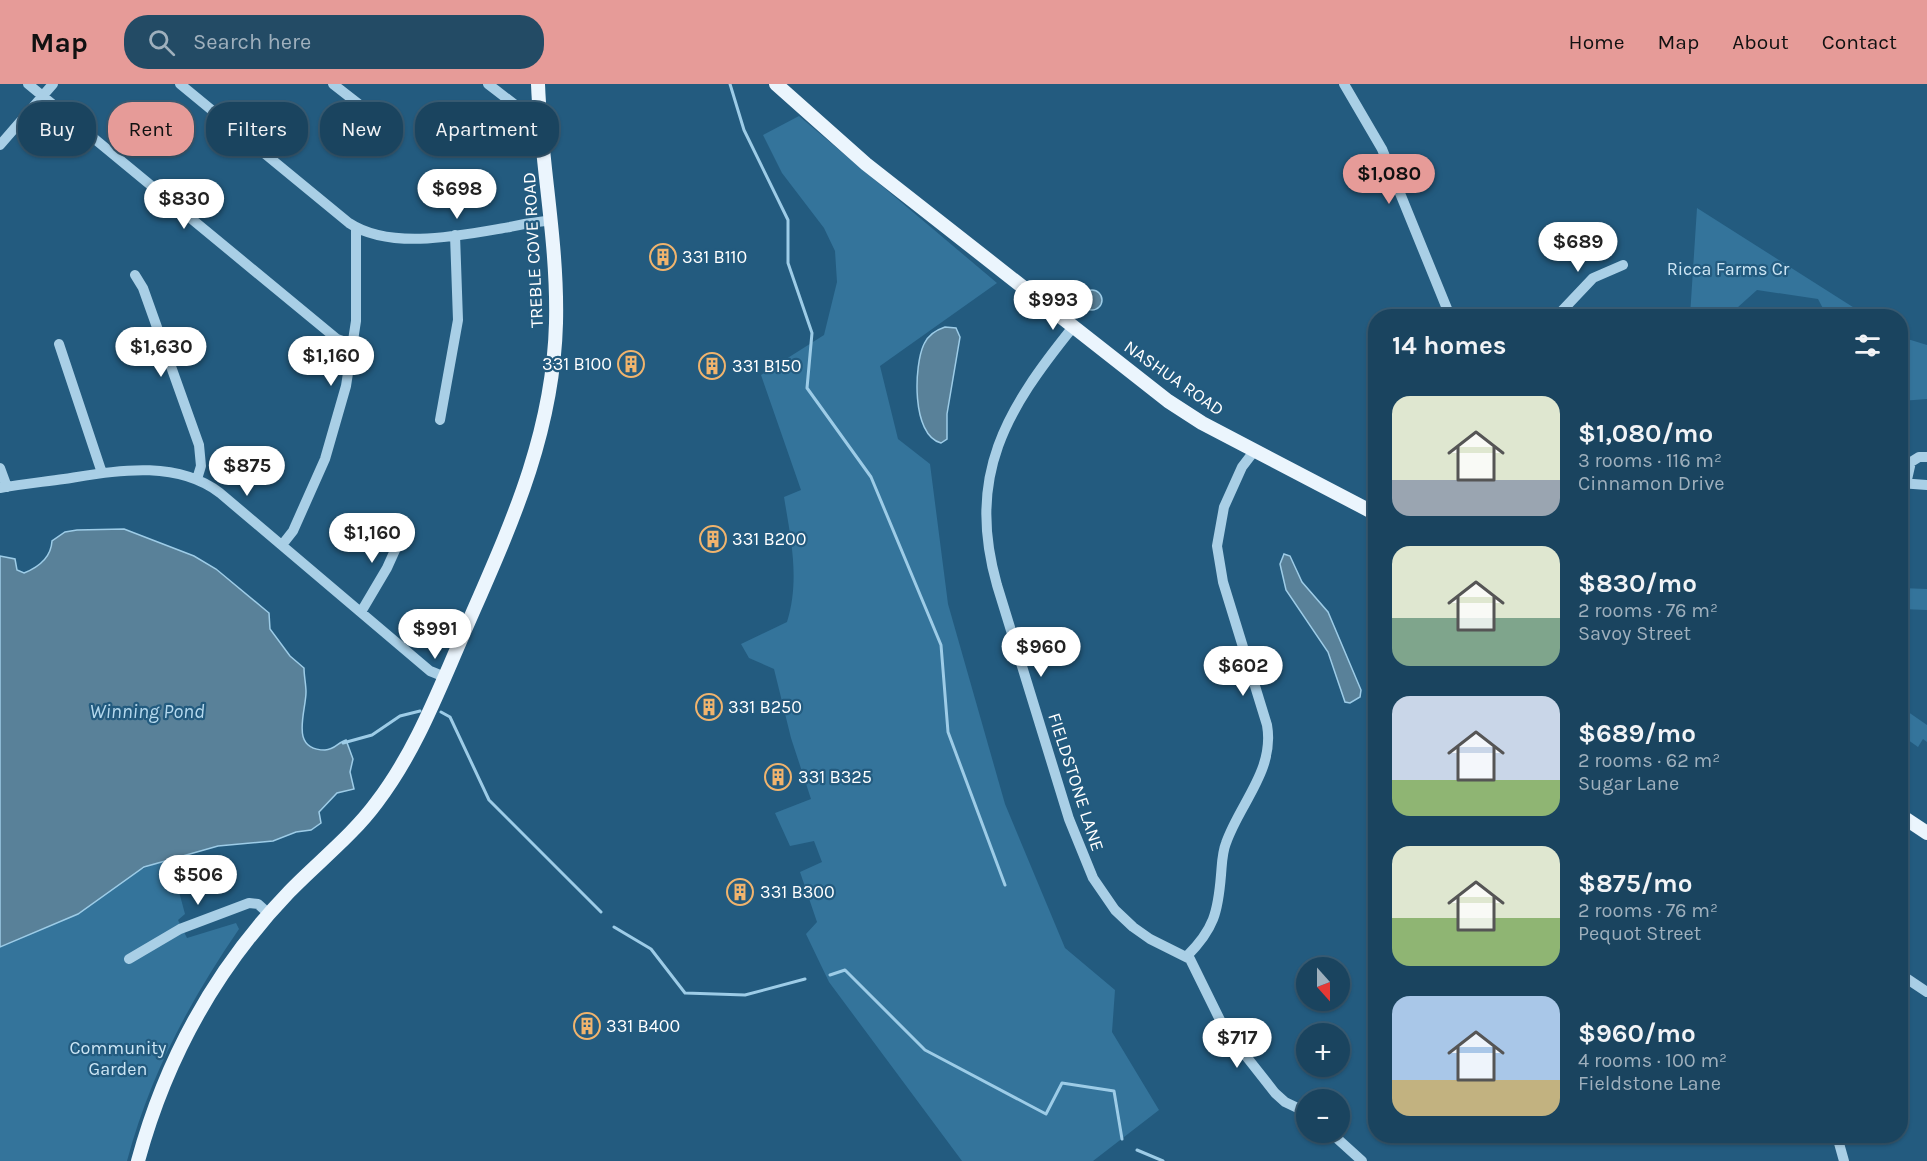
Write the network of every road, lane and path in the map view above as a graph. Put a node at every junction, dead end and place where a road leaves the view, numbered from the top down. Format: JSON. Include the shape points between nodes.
{"nodes":[{"id":1,"x":27,"y":84,"type":"edge"},
{"id":2,"x":53,"y":84,"type":"edge"},
{"id":3,"x":180,"y":84,"type":"edge"},
{"id":4,"x":333,"y":84,"type":"edge"},
{"id":5,"x":488,"y":84,"type":"edge"},
{"id":6,"x":538,"y":84,"type":"edge"},
{"id":7,"x":776,"y":84,"type":"edge"},
{"id":8,"x":1344,"y":84,"type":"edge"},
{"id":9,"x":43,"y":96,"type":"junction"},
{"id":10,"x":356,"y":102,"type":"edge"},
{"id":11,"x":510,"y":102,"type":"edge"},
{"id":12,"x":540,"y":102,"type":"edge"},
{"id":13,"x":0,"y":145,"type":"edge"},
{"id":14,"x":545,"y":156,"type":"edge"},
{"id":15,"x":551,"y":221,"type":"junction"},
{"id":16,"x":356,"y":228,"type":"junction"},
{"id":17,"x":454,"y":235,"type":"junction"},
{"id":18,"x":1623,"y":265,"type":"dead end"},
{"id":19,"x":135,"y":275,"type":"dead end"},
{"id":20,"x":1447,"y":309,"type":"edge"},
{"id":21,"x":1564,"y":309,"type":"edge"},
{"id":22,"x":1073,"y":327,"type":"junction"},
{"id":23,"x":59,"y":344,"type":"dead end"},
{"id":24,"x":354,"y":345,"type":"junction"},
{"id":25,"x":440,"y":420,"type":"dead end"},
{"id":26,"x":1255,"y":450,"type":"junction"},
{"id":27,"x":1927,"y":457,"type":"edge"},
{"id":28,"x":0,"y":468,"type":"edge"},
{"id":29,"x":1908,"y":470,"type":"edge"},
{"id":30,"x":102,"y":473,"type":"junction"},
{"id":31,"x":197,"y":479,"type":"junction"},
{"id":32,"x":1908,"y":483,"type":"edge"},
{"id":33,"x":1927,"y":485,"type":"edge"},
{"id":34,"x":3,"y":487,"type":"edge"},
{"id":35,"x":1368,"y":510,"type":"edge"},
{"id":36,"x":405,"y":528,"type":"dead end"},
{"id":37,"x":282,"y":545,"type":"junction"},
{"id":38,"x":361,"y":612,"type":"junction"},
{"id":39,"x":445,"y":677,"type":"junction"},
{"id":40,"x":1908,"y":820,"type":"edge"},
{"id":41,"x":1927,"y":833,"type":"edge"},
{"id":42,"x":269,"y":914,"type":"junction"},
{"id":43,"x":1187,"y":957,"type":"junction"},
{"id":44,"x":129,"y":960,"type":"dead end"},
{"id":45,"x":1908,"y":982,"type":"edge"},
{"id":46,"x":1927,"y":992,"type":"edge"},
{"id":47,"x":1296,"y":1107,"type":"edge"},
{"id":48,"x":1342,"y":1143,"type":"edge"},
{"id":49,"x":1839,"y":1143,"type":"edge"},
{"id":50,"x":138,"y":1161,"type":"edge"},
{"id":51,"x":1362,"y":1161,"type":"edge"},
{"id":52,"x":1844,"y":1161,"type":"edge"}],
"edges":[{"from":1,"to":9,"type":"street"},
{"from":2,"to":9,"type":"street"},
{"from":3,"to":16,"type":"street"},
{"from":4,"to":10,"type":"street"},
{"from":5,"to":11,"type":"street"},
{"from":6,"to":12,"type":"main road","name":"TREBLE COVE ROAD"},
{"from":7,"to":22,"type":"main road","name":"NASHUA ROAD","via":[[849,150]]},
{"from":8,"to":20,"type":"street","via":[[1382,149]]},
{"from":9,"to":13,"type":"street"},
{"from":9,"to":24,"type":"street","via":[[337,339]]},
{"from":14,"to":15,"type":"main road","name":"TREBLE COVE ROAD"},
{"from":15,"to":17,"type":"street"},
{"from":15,"to":39,"type":"main road","name":"TREBLE COVE ROAD","via":[[556,324],[542,428],[525,491]]},
{"from":16,"to":17,"type":"street","via":[[389,237]]},
{"from":16,"to":24,"type":"street"},
{"from":17,"to":25,"type":"street","via":[[458,320]]},
{"from":18,"to":21,"type":"street","via":[[1593,278]]},
{"from":19,"to":31,"type":"street","via":[[199,445],[201,466]]},
{"from":22,"to":26,"type":"main road","name":"NASHUA ROAD","via":[[1185,413]]},
{"from":22,"to":43,"type":"street","name":"FIELDSTONE LANE","via":[[1028,384],[1003,430],[987,494],[989,554],[1083,860],[1120,915],[1150,939]]},
{"from":23,"to":30,"type":"street"},
{"from":24,"to":37,"type":"street","via":[[327,453],[293,531]]},
{"from":26,"to":35,"type":"main road","name":"NASHUA ROAD"},
{"from":26,"to":43,"type":"street","via":[[1242,467],[1224,507],[1217,546],[1223,582],[1266,725],[1268,756],[1224,846],[1215,919]]},
{"from":27,"to":29,"type":"street","via":[[1918,457]]},
{"from":28,"to":34,"type":"street"},
{"from":30,"to":31,"type":"street","via":[[159,471]]},
{"from":30,"to":34,"type":"street"},
{"from":31,"to":37,"type":"street","via":[[220,493]]},
{"from":32,"to":33,"type":"street"},
{"from":36,"to":38,"type":"street"},
{"from":37,"to":38,"type":"street"},
{"from":38,"to":39,"type":"street","via":[[429,671]]},
{"from":39,"to":42,"type":"main road","name":"TREBLE COVE ROAD","via":[[412,749],[384,792],[352,831]]},
{"from":40,"to":41,"type":"main road"},
{"from":42,"to":44,"type":"street","via":[[258,904],[249,903],[180,929]]},
{"from":42,"to":50,"type":"main road","name":"TREBLE COVE ROAD","via":[[229,962],[188,1029],[161,1088]]},
{"from":43,"to":47,"type":"street","via":[[1238,1047],[1275,1093]]},
{"from":45,"to":46,"type":"street"},
{"from":48,"to":51,"type":"street"},
{"from":49,"to":52,"type":"street"}]}
